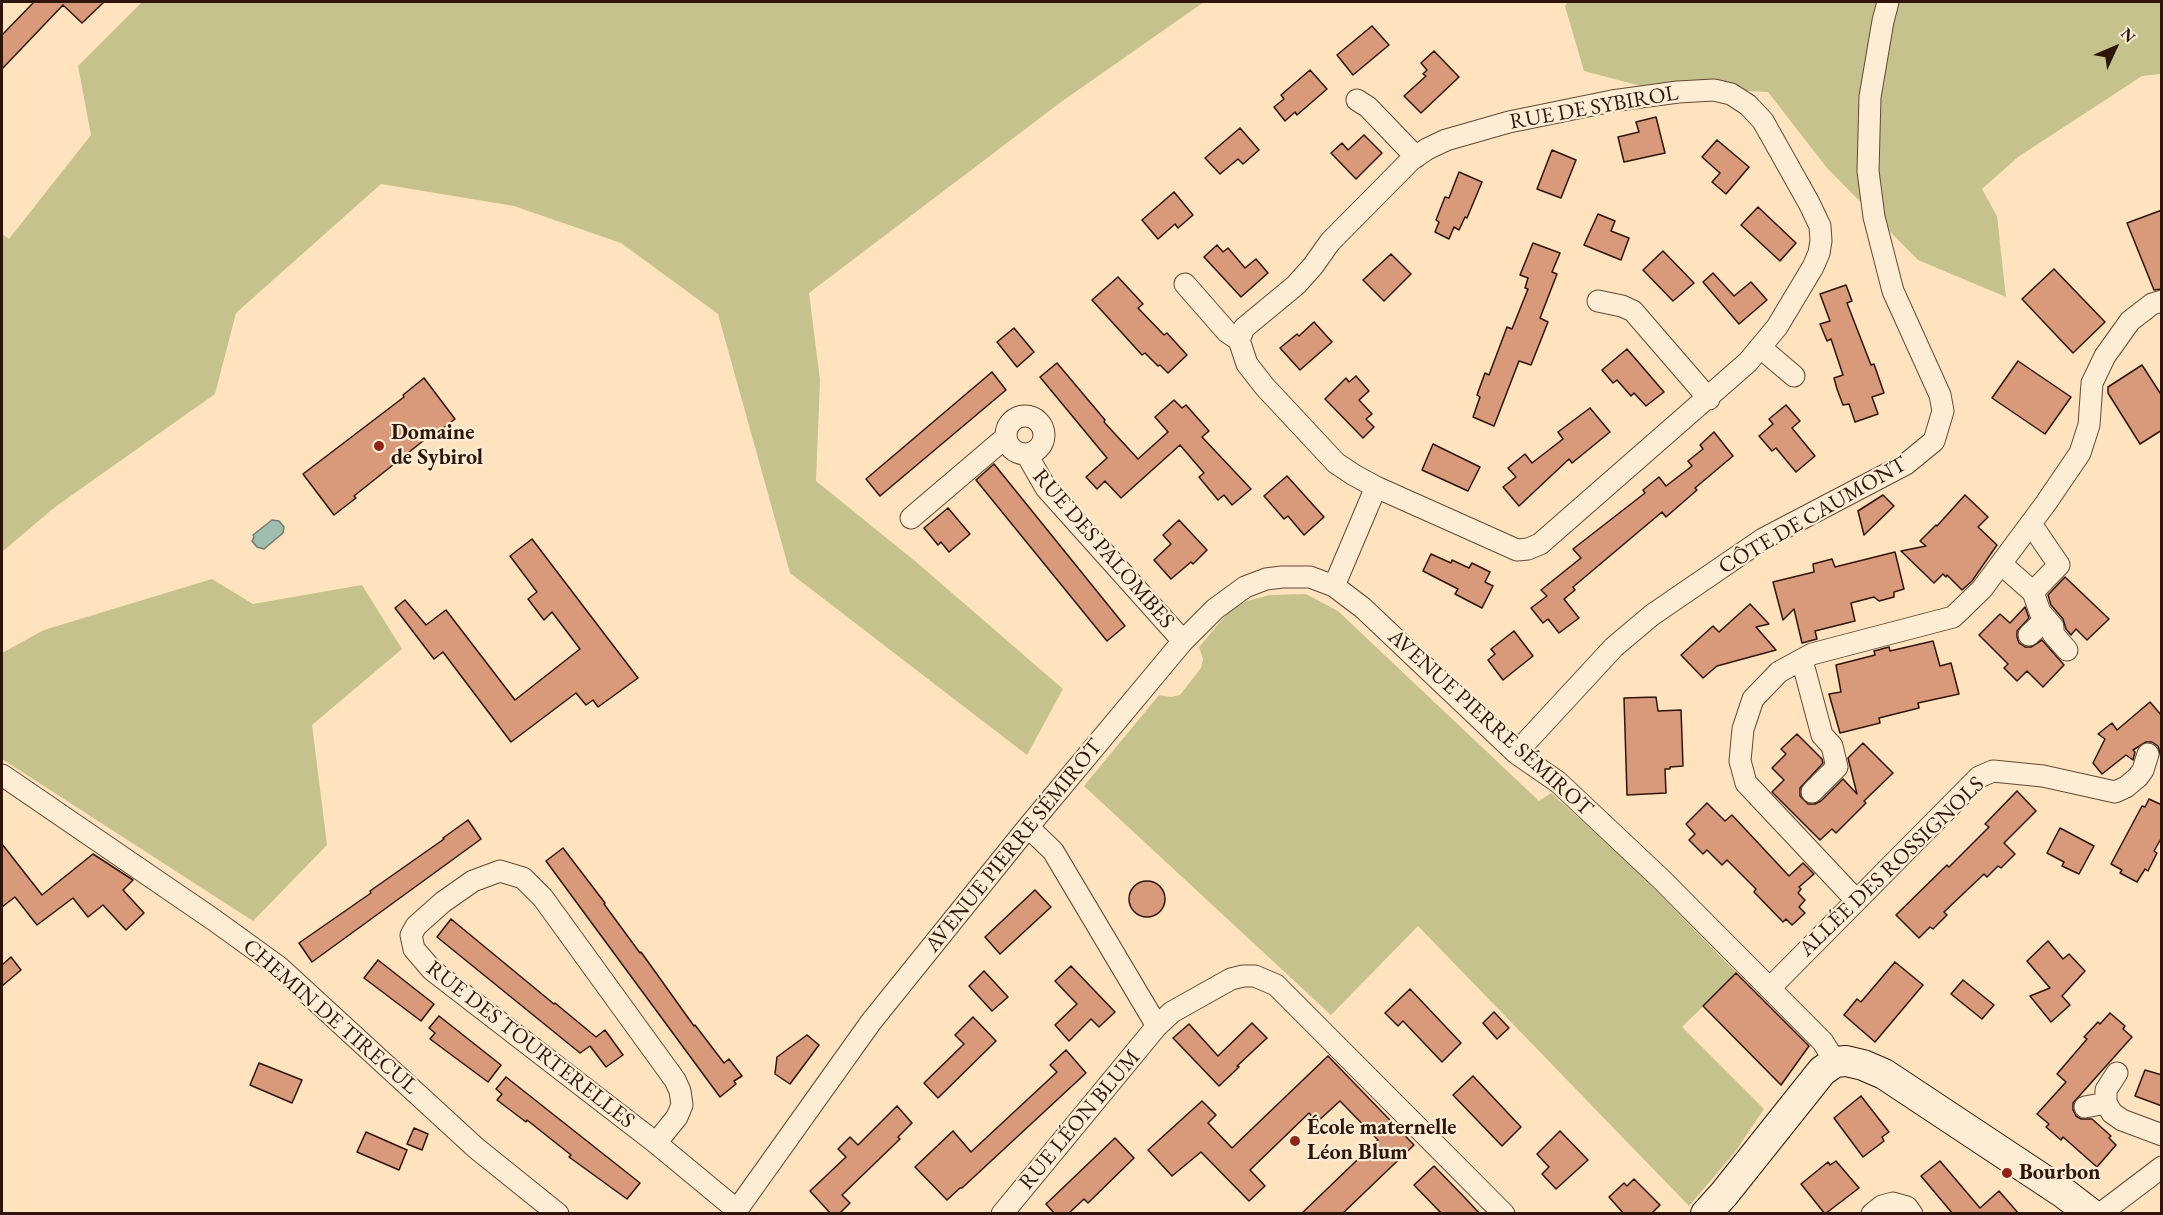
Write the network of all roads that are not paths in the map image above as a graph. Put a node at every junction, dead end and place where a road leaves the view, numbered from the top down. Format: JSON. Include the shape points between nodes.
{"nodes":[{"id":1,"x":1888,"y":2,"type":"edge"},
{"id":2,"x":1357,"y":100,"type":"dead end"},
{"id":3,"x":1416,"y":157,"type":"junction"},
{"id":4,"x":1185,"y":284,"type":"dead end"},
{"id":5,"x":1599,"y":301,"type":"dead end"},
{"id":6,"x":2162,"y":301,"type":"edge"},
{"id":7,"x":1239,"y":340,"type":"junction"},
{"id":8,"x":1761,"y":348,"type":"junction"},
{"id":9,"x":1794,"y":376,"type":"dead end"},
{"id":10,"x":1709,"y":399,"type":"junction"},
{"id":11,"x":1005,"y":438,"type":"junction"},
{"id":12,"x":1027,"y":455,"type":"junction"},
{"id":13,"x":1376,"y":487,"type":"junction"},
{"id":14,"x":911,"y":518,"type":"dead end"},
{"id":15,"x":2031,"y":524,"type":"junction"},
{"id":16,"x":2001,"y":564,"type":"junction"},
{"id":17,"x":1334,"y":586,"type":"junction"},
{"id":18,"x":2033,"y":592,"type":"junction"},
{"id":19,"x":2046,"y":619,"type":"junction"},
{"id":20,"x":2029,"y":635,"type":"dead end"},
{"id":21,"x":1183,"y":641,"type":"junction"},
{"id":22,"x":2067,"y":650,"type":"dead end"},
{"id":23,"x":1802,"y":660,"type":"junction"},
{"id":24,"x":1516,"y":753,"type":"junction"},
{"id":25,"x":2148,"y":754,"type":"dead end"},
{"id":26,"x":2,"y":776,"type":"edge"},
{"id":27,"x":1812,"y":792,"type":"dead end"},
{"id":28,"x":1028,"y":827,"type":"junction"},
{"id":29,"x":1856,"y":900,"type":"junction"},
{"id":30,"x":1770,"y":988,"type":"junction"},
{"id":31,"x":1157,"y":1026,"type":"junction"},
{"id":32,"x":1835,"y":1062,"type":"junction"},
{"id":33,"x":2117,"y":1073,"type":"dead end"},
{"id":34,"x":2106,"y":1103,"type":"junction"},
{"id":35,"x":2085,"y":1107,"type":"dead end"},
{"id":36,"x":2162,"y":1135,"type":"edge"},
{"id":37,"x":656,"y":1143,"type":"junction"},
{"id":38,"x":2162,"y":1167,"type":"edge"},
{"id":39,"x":735,"y":1212,"type":"edge"},
{"id":40,"x":558,"y":1214,"type":"edge"},
{"id":41,"x":1002,"y":1214,"type":"edge"},
{"id":42,"x":1504,"y":1214,"type":"edge"},
{"id":43,"x":1706,"y":1214,"type":"edge"},
{"id":44,"x":1872,"y":1214,"type":"edge"},
{"id":45,"x":1912,"y":1214,"type":"edge"},
{"id":46,"x":2091,"y":1214,"type":"edge"},
{"id":47,"x":2100,"y":1214,"type":"edge"}],
"edges":[{"from":1,"to":24,"type":"street","name":"CÔTE DE CAUMONT","via":[[1870,97],[1868,171],[1878,238],[1893,291],[1940,395],[1942,411],[1934,441],[1906,464],[1763,539],[1652,615],[1614,647]]},
{"from":2,"to":3,"type":"street"},
{"from":3,"to":7,"type":"street","name":"RUE DE SYBIROL","via":[[1330,242],[1296,285],[1244,328]]},
{"from":3,"to":8,"type":"street","name":"RUE DE SYBIROL","via":[[1446,140],[1611,100],[1714,90],[1731,94],[1763,121],[1820,226],[1821,241],[1813,267]]},
{"from":4,"to":7,"type":"street","name":"RUE DE SYBIROL","via":[[1227,332]]},
{"from":5,"to":10,"type":"street","via":[[1633,311]]},
{"from":6,"to":15,"type":"street","via":[[2130,321],[2105,356],[2092,382],[2088,425],[2080,453]]},
{"from":7,"to":13,"type":"street","name":"RUE DE SYBIROL","via":[[1247,364],[1264,387],[1336,463]]},
{"from":8,"to":9,"type":"street"},
{"from":8,"to":10,"type":"street","name":"RUE DE SYBIROL"},
{"from":10,"to":13,"type":"street","name":"RUE DE SYBIROL","via":[[1540,544],[1528,549],[1517,550]]},
{"from":11,"to":12,"type":"street","via":[[1017,453]]},
{"from":11,"to":12,"type":"street","via":[[1008,425],[1016,418],[1031,416],[1039,421],[1044,441],[1036,452]]},
{"from":11,"to":14,"type":"street"},
{"from":12,"to":21,"type":"street","name":"RUE DES PALOMBES","via":[[1046,488]]},
{"from":13,"to":17,"type":"street"},
{"from":15,"to":16,"type":"street"},
{"from":15,"to":18,"type":"street","via":[[2059,565]]},
{"from":16,"to":18,"type":"street"},
{"from":16,"to":23,"type":"street","via":[[1953,617],[1812,654]]},
{"from":17,"to":21,"type":"street","name":"AVENUE PIERRE SÉMIROT","via":[[1310,577],[1282,577],[1255,583],[1215,609]]},
{"from":17,"to":24,"type":"street","name":"AVENUE PIERRE SÉMIROT","via":[[1363,608]]},
{"from":18,"to":19,"type":"street"},
{"from":19,"to":20,"type":"street"},
{"from":19,"to":22,"type":"street"},
{"from":21,"to":28,"type":"street","name":"AVENUE PIERRE SÉMIROT"},
{"from":23,"to":27,"type":"street","via":[[1822,735],[1832,746],[1837,767]]},
{"from":23,"to":29,"type":"street","via":[[1779,672],[1753,699],[1743,729],[1740,761],[1746,783]]},
{"from":24,"to":30,"type":"street","name":"AVENUE PIERRE SÉMIROT","via":[[1558,782]]},
{"from":25,"to":29,"type":"street","name":"ALLÉE DES ROSSIGNOLS","via":[[2138,777],[2115,792],[2043,776],[1994,771],[1979,777]]},
{"from":26,"to":40,"type":"street","name":"CHEMIN DE TIRECUL","via":[[279,967],[476,1148]]},
{"from":28,"to":31,"type":"street","via":[[1053,851]]},
{"from":28,"to":39,"type":"street","name":"AVENUE PIERRE SÉMIROT","via":[[871,1022]]},
{"from":29,"to":30,"type":"street","name":"ALLÉE DES ROSSIGNOLS"},
{"from":30,"to":32,"type":"street","name":"AVENUE PIERRE SÉMIROT","via":[[1823,1042]]},
{"from":31,"to":41,"type":"street","name":"RUE LÉON BLUM"},
{"from":31,"to":42,"type":"street","name":"RUE LÉON BLUM","via":[[1172,1012],[1231,980],[1255,976],[1276,985]]},
{"from":32,"to":43,"type":"street","via":[[1822,1071]]},
{"from":32,"to":46,"type":"street","via":[[1863,1065],[1884,1074]]},
{"from":33,"to":34,"type":"street","via":[[2106,1090]]},
{"from":34,"to":35,"type":"street"},
{"from":34,"to":36,"type":"street","via":[[2122,1120]]},
{"from":37,"to":37,"type":"street","name":"RUE DES TOURTERELLES","via":[[432,970],[414,949],[411,935],[416,926],[472,881],[500,871],[523,878],[543,898],[675,1080],[682,1105]]},
{"from":37,"to":39,"type":"street","name":"RUE DES TOURTERELLES"},
{"from":38,"to":47,"type":"street"},
{"from":44,"to":45,"type":"street","via":[[1893,1203],[1907,1207]]}]}
